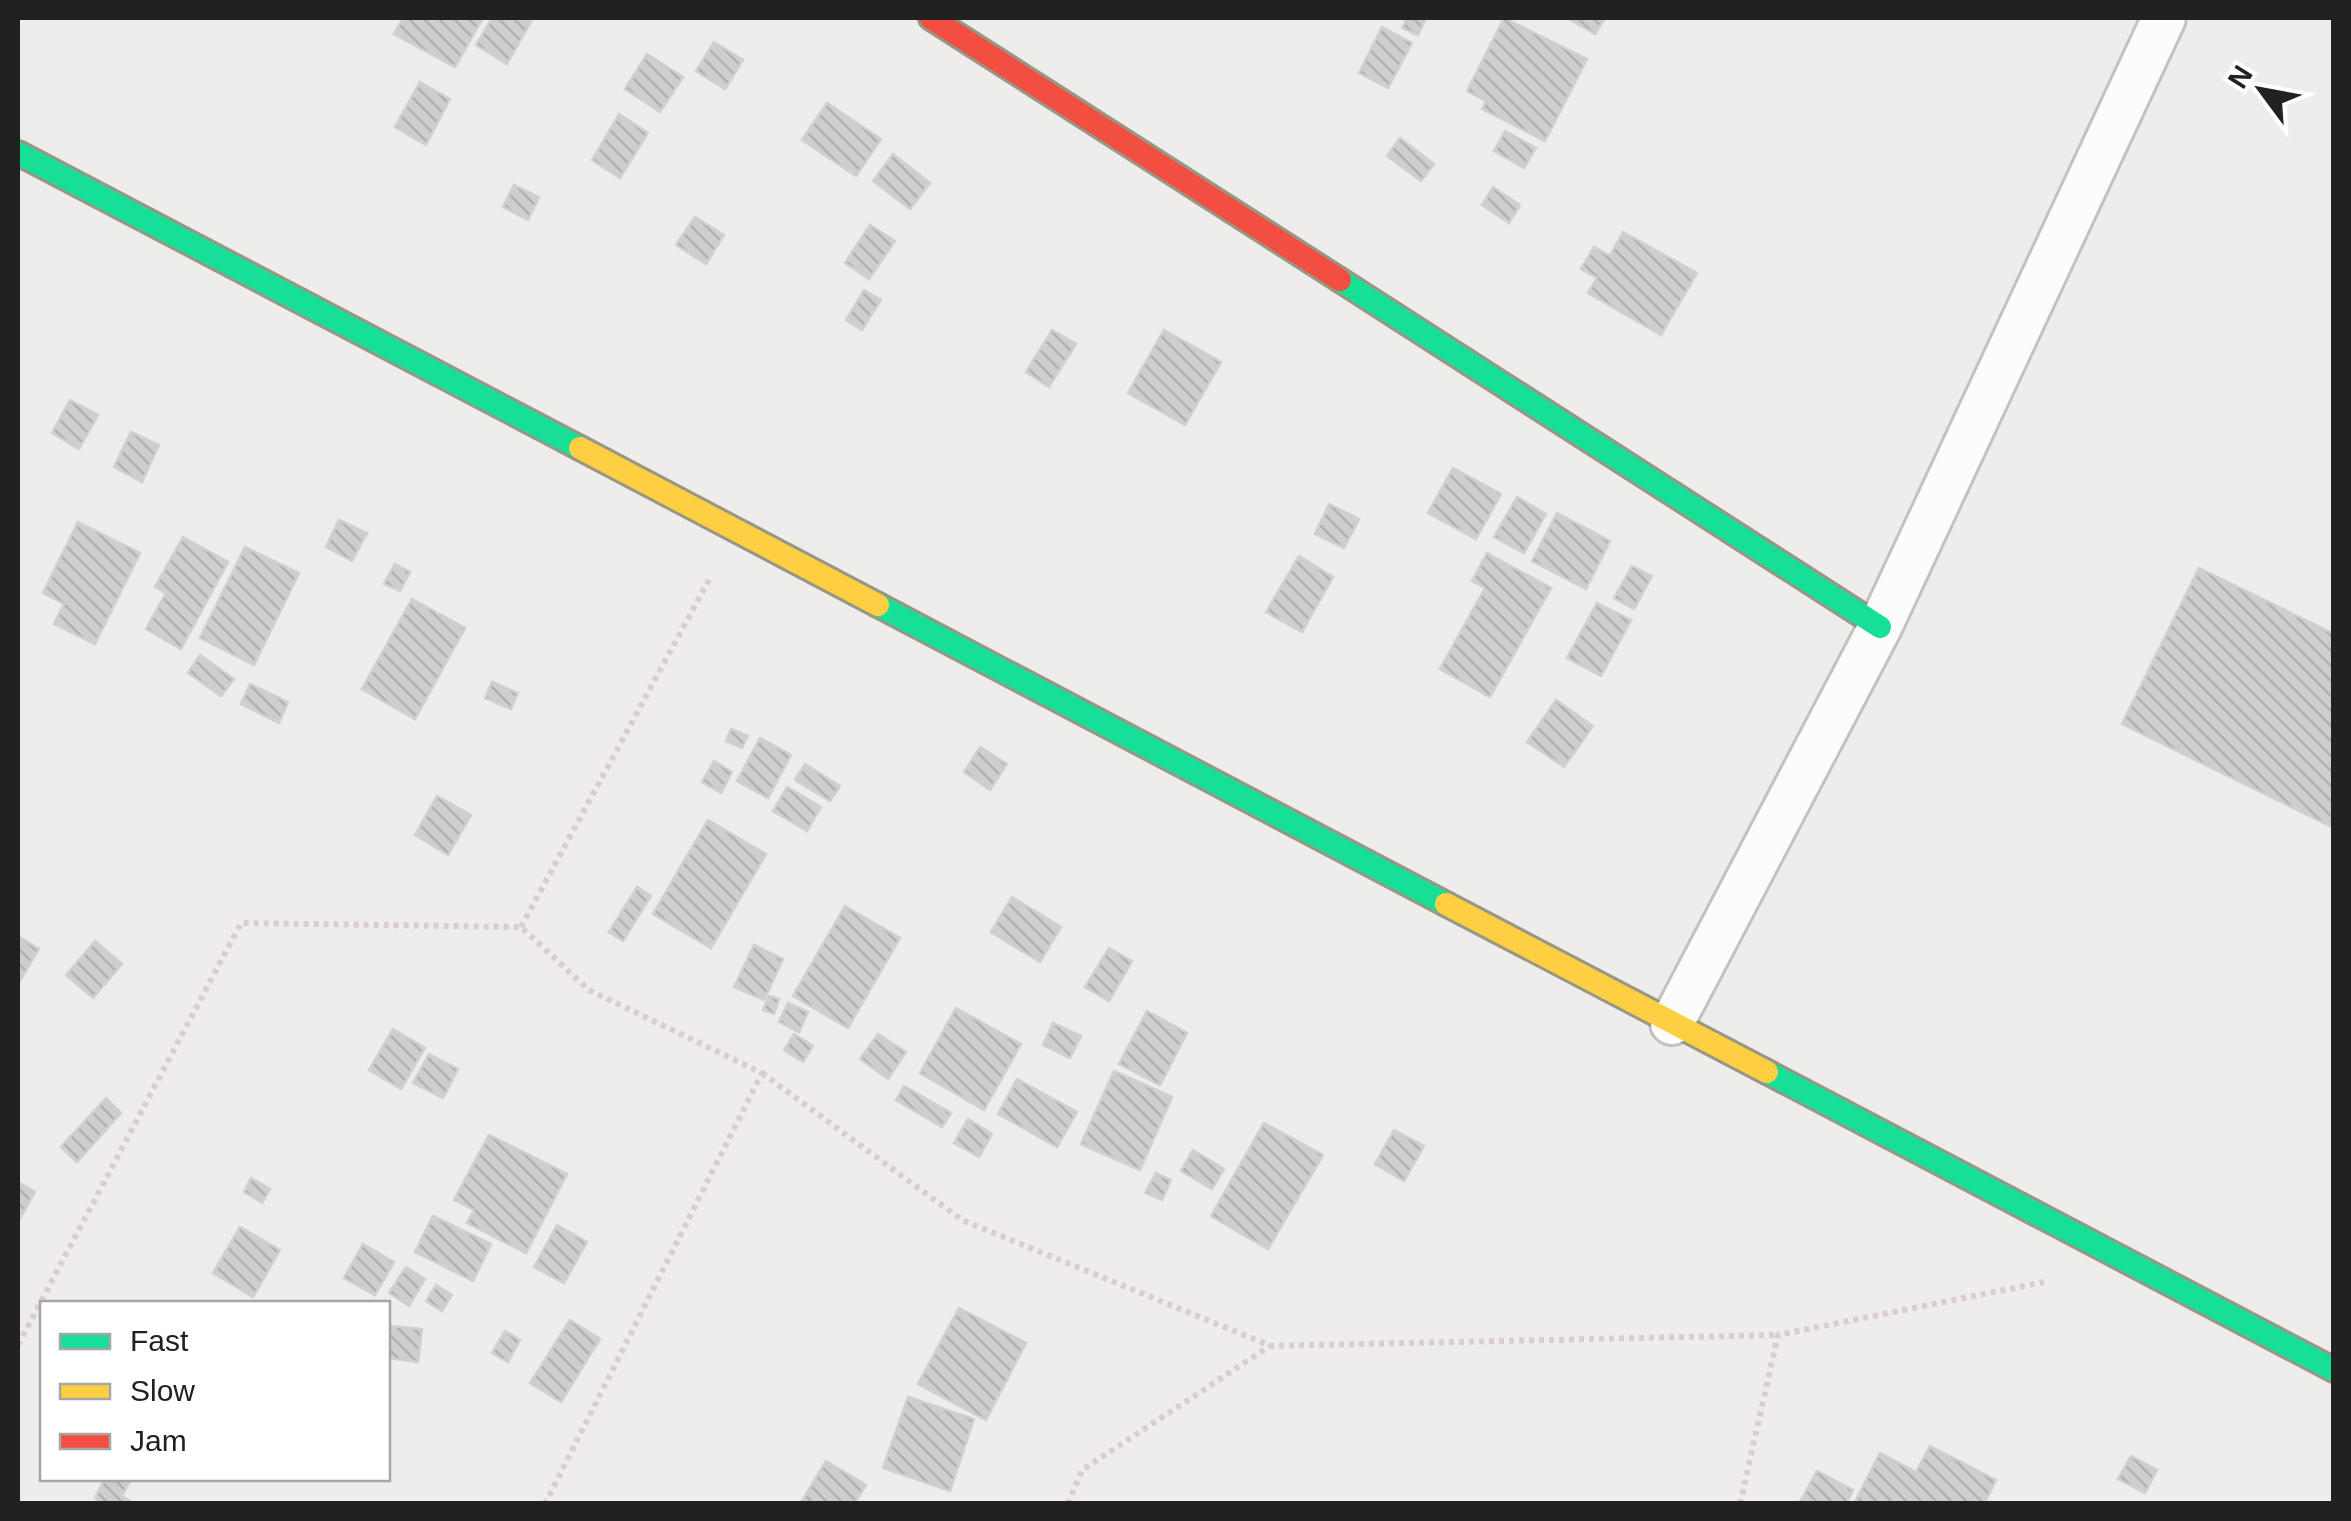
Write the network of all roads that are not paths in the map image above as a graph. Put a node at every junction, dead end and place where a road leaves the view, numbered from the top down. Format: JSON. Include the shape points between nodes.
{"nodes":[{"id":1,"x":931,"y":18,"type":"edge"},
{"id":2,"x":2164,"y":18,"type":"edge"},
{"id":3,"x":18,"y":153,"type":"edge"},
{"id":4,"x":1880,"y":628,"type":"junction"},
{"id":5,"x":1672,"y":1023,"type":"junction"},
{"id":6,"x":2334,"y":1370,"type":"edge"}],
"edges":[{"from":1,"to":4,"type":"street"},
{"from":2,"to":4,"type":"street"},
{"from":3,"to":5,"type":"street"},
{"from":4,"to":5,"type":"street"},
{"from":5,"to":6,"type":"street"}]}
